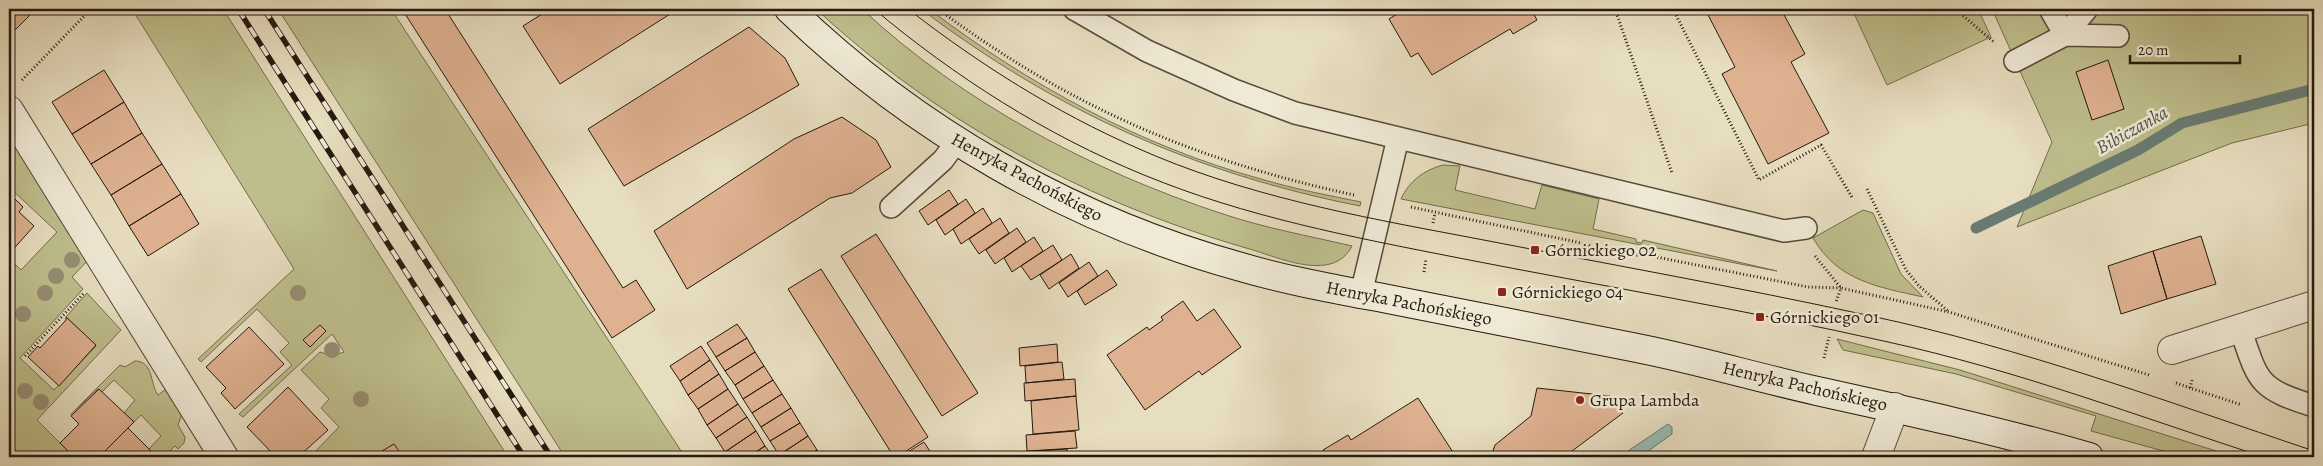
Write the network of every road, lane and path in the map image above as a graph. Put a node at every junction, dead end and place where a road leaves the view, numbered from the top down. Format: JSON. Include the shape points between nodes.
{"nodes":[{"id":1,"x":91,"y":9,"type":"edge"},
{"id":2,"x":789,"y":9,"type":"edge"},
{"id":3,"x":938,"y":9,"type":"edge"},
{"id":4,"x":1074,"y":9,"type":"edge"},
{"id":5,"x":1615,"y":9,"type":"edge"},
{"id":6,"x":1673,"y":9,"type":"edge"},
{"id":7,"x":1955,"y":9,"type":"edge"},
{"id":8,"x":2050,"y":9,"type":"edge"},
{"id":9,"x":2087,"y":9,"type":"edge"},
{"id":10,"x":2065,"y":35,"type":"junction"},
{"id":11,"x":2118,"y":36,"type":"dead end"},
{"id":12,"x":2016,"y":61,"type":"joint"},
{"id":13,"x":12,"y":98,"type":"edge"},
{"id":14,"x":1398,"y":138,"type":"junction"},
{"id":15,"x":957,"y":141,"type":"junction"},
{"id":16,"x":1867,"y":189,"type":"dead end"},
{"id":17,"x":1362,"y":196,"type":"dead end"},
{"id":18,"x":1853,"y":199,"type":"dead end"},
{"id":19,"x":1407,"y":206,"type":"dead end"},
{"id":20,"x":891,"y":207,"type":"dead end"},
{"id":21,"x":1684,"y":208,"type":"junction"},
{"id":22,"x":1435,"y":213,"type":"junction"},
{"id":23,"x":1434,"y":223,"type":"dead end"},
{"id":24,"x":1802,"y":228,"type":"joint"},
{"id":25,"x":107,"y":268,"type":"junction"},
{"id":26,"x":1841,"y":288,"type":"junction"},
{"id":27,"x":1361,"y":294,"type":"junction"},
{"id":28,"x":1836,"y":302,"type":"dead end"},
{"id":29,"x":2314,"y":305,"type":"edge"},
{"id":30,"x":1949,"y":312,"type":"junction"},
{"id":31,"x":2240,"y":328,"type":"junction"},
{"id":32,"x":1829,"y":337,"type":"dead end"},
{"id":33,"x":2172,"y":350,"type":"dead end"},
{"id":34,"x":25,"y":356,"type":"dead end"},
{"id":35,"x":1823,"y":362,"type":"dead end"},
{"id":36,"x":2153,"y":376,"type":"dead end"},
{"id":37,"x":2171,"y":382,"type":"dead end"},
{"id":38,"x":2190,"y":388,"type":"dead end"},
{"id":39,"x":2314,"y":406,"type":"edge"},
{"id":40,"x":1895,"y":407,"type":"junction"},
{"id":41,"x":224,"y":457,"type":"edge"},
{"id":42,"x":1876,"y":457,"type":"edge"},
{"id":43,"x":2089,"y":457,"type":"edge"}],
"edges":[{"from":1,"to":13,"type":"path"},
{"from":2,"to":15,"type":"street","name":"Henryka Pachońskiego","via":[[878,86]]},
{"from":3,"to":17,"type":"path","via":[[1040,78],[1132,126],[1227,163]]},
{"from":4,"to":14,"type":"lane","via":[[1147,51],[1234,90],[1295,113]]},
{"from":5,"to":21,"type":"path"},
{"from":6,"to":18,"type":"path","via":[[1759,180],[1821,145]]},
{"from":7,"to":12,"type":"path"},
{"from":8,"to":10,"type":"lane"},
{"from":9,"to":10,"type":"lane"},
{"from":10,"to":11,"type":"lane"},
{"from":10,"to":12,"type":"lane"},
{"from":13,"to":25,"type":"street"},
{"from":14,"to":21,"type":"lane"},
{"from":14,"to":27,"type":"lane"},
{"from":15,"to":20,"type":"lane","via":[[943,160]]},
{"from":15,"to":27,"type":"street","name":"Henryka Pachońskiego","via":[[1068,202],[1149,237],[1240,267]]},
{"from":16,"to":30,"type":"path","via":[[1906,270]]},
{"from":19,"to":22,"type":"path"},
{"from":21,"to":24,"type":"lane","via":[[1784,231]]},
{"from":22,"to":23,"type":"path"},
{"from":22,"to":26,"type":"path","via":[[1629,256],[1646,255],[1808,287]]},
{"from":24,"to":26,"type":"path","via":[[1818,260]]},
{"from":25,"to":34,"type":"path"},
{"from":25,"to":41,"type":"street"},
{"from":26,"to":28,"type":"path"},
{"from":26,"to":30,"type":"path"},
{"from":27,"to":40,"type":"street","name":"Henryka Pachońskiego","via":[[1677,356]]},
{"from":29,"to":31,"type":"street"},
{"from":30,"to":36,"type":"path"},
{"from":31,"to":33,"type":"street"},
{"from":31,"to":39,"type":"lane","via":[[2256,372],[2264,384]]},
{"from":32,"to":35,"type":"path"},
{"from":37,"to":38,"type":"path"},
{"from":40,"to":42,"type":"street"},
{"from":40,"to":43,"type":"street","name":"Henryka Pachońskiego"}]}
